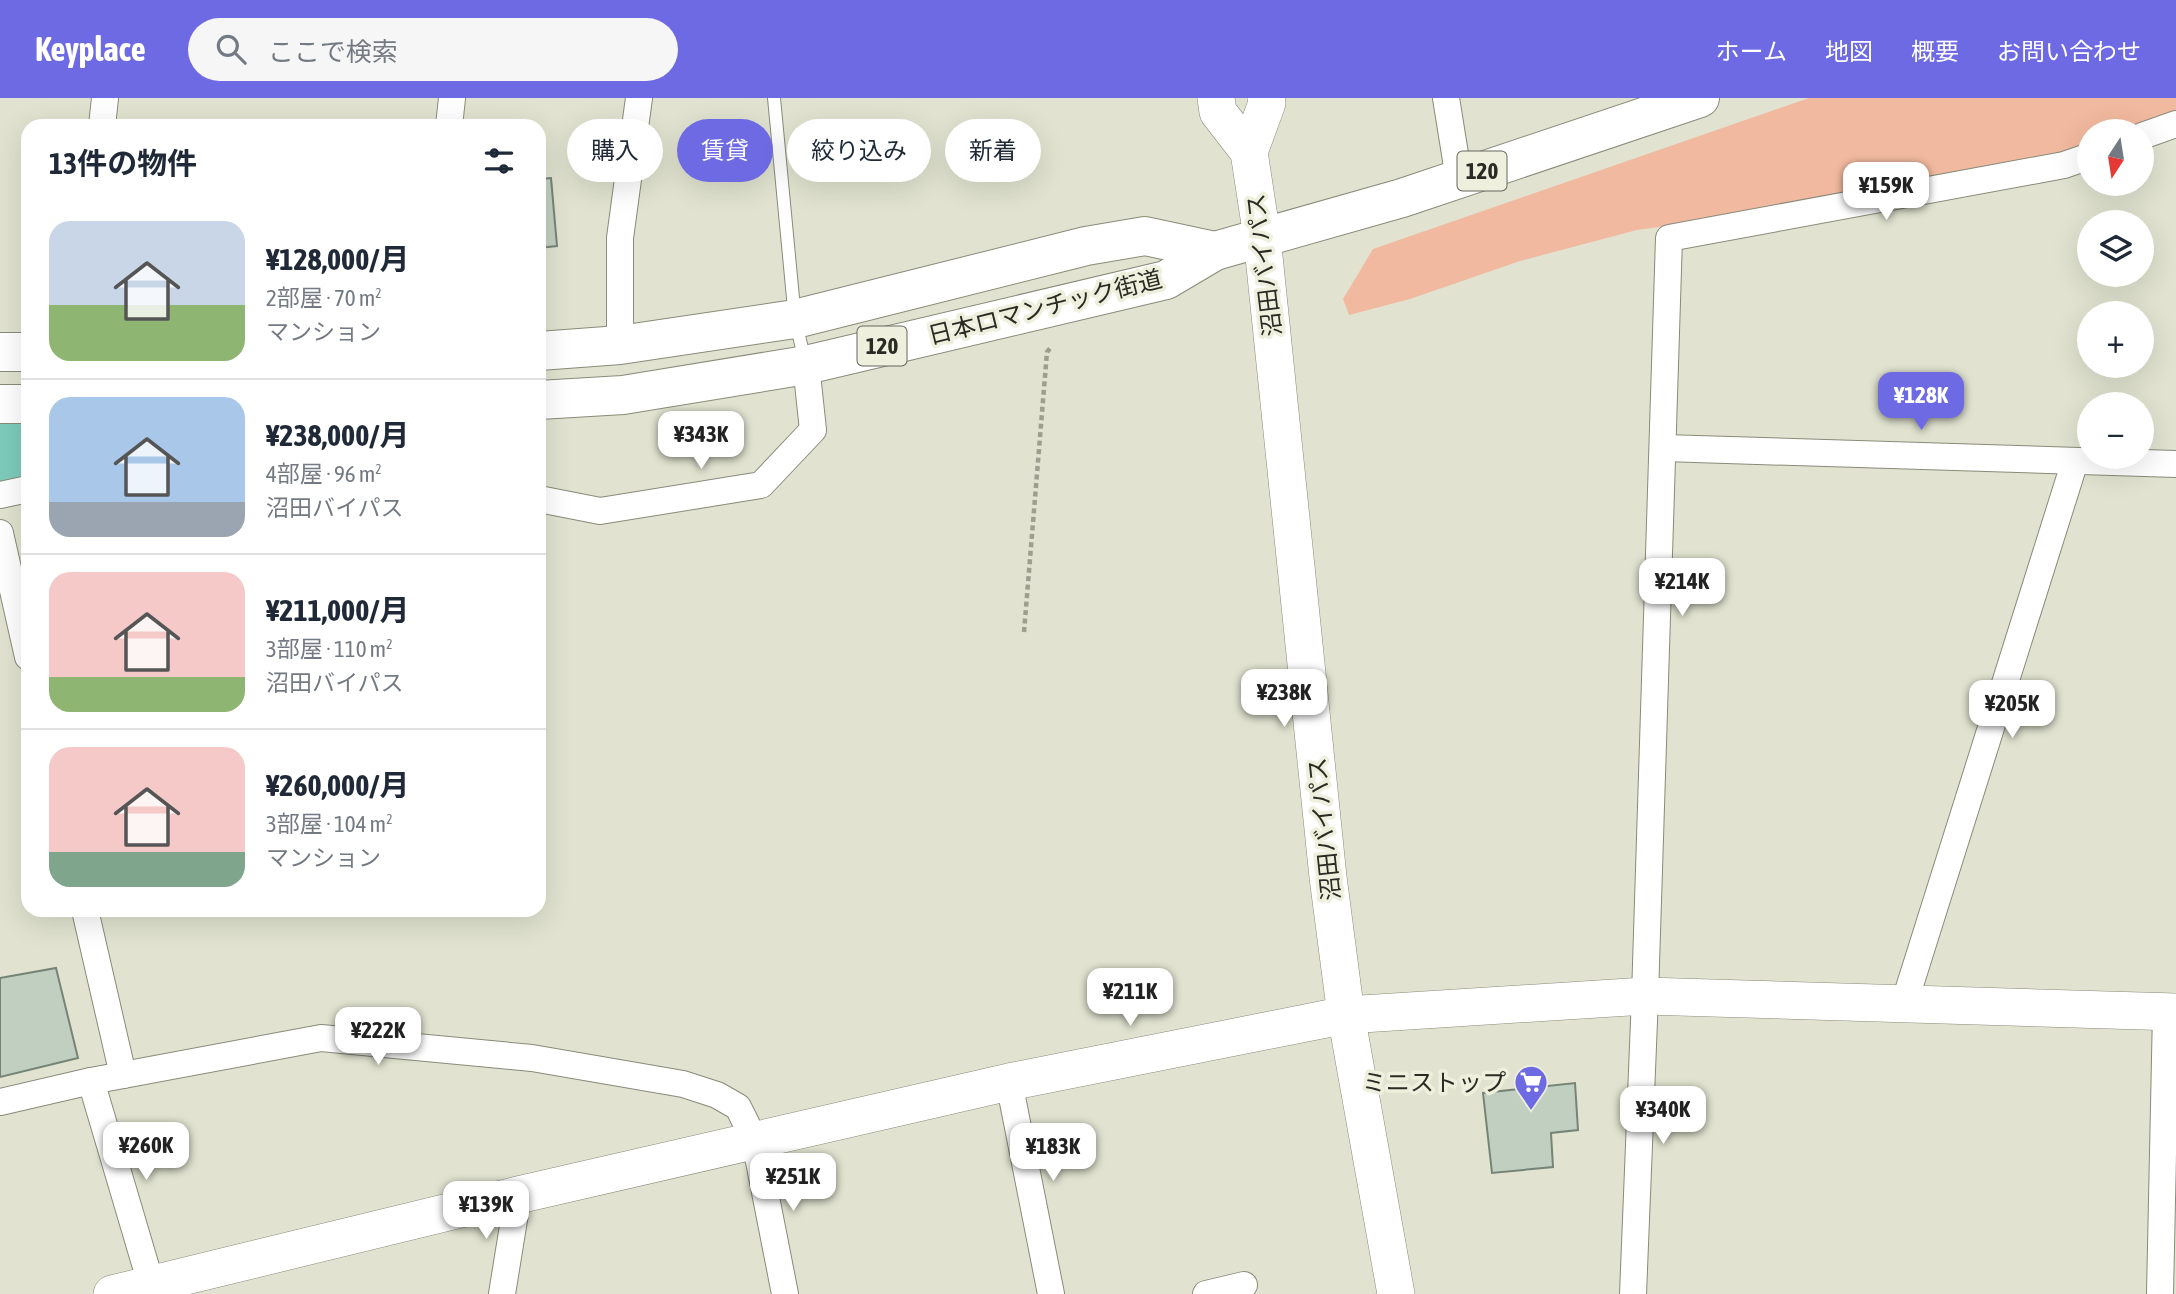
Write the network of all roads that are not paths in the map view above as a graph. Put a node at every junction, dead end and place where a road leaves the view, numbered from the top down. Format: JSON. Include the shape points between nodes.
{"nodes":[{"id":1,"x":105,"y":98,"type":"edge"},
{"id":2,"x":452,"y":98,"type":"edge"},
{"id":3,"x":639,"y":98,"type":"edge"},
{"id":4,"x":774,"y":98,"type":"edge"},
{"id":5,"x":1216,"y":98,"type":"edge"},
{"id":6,"x":1266,"y":98,"type":"edge"},
{"id":7,"x":1447,"y":98,"type":"edge"},
{"id":8,"x":1700,"y":98,"type":"edge"},
{"id":9,"x":103,"y":119,"type":"edge"},
{"id":10,"x":450,"y":119,"type":"edge"},
{"id":11,"x":2176,"y":124,"type":"edge"},
{"id":12,"x":2154,"y":132,"type":"edge"},
{"id":13,"x":1249,"y":152,"type":"junction"},
{"id":14,"x":2077,"y":160,"type":"edge"},
{"id":15,"x":1459,"y":179,"type":"junction"},
{"id":16,"x":1262,"y":237,"type":"junction"},
{"id":17,"x":1215,"y":250,"type":"junction"},
{"id":18,"x":795,"y":319,"type":"junction"},
{"id":19,"x":620,"y":345,"type":"junction"},
{"id":20,"x":546,"y":350,"type":"edge"},
{"id":21,"x":0,"y":352,"type":"edge"},
{"id":22,"x":21,"y":352,"type":"edge"},
{"id":23,"x":806,"y":365,"type":"junction"},
{"id":24,"x":546,"y":400,"type":"edge"},
{"id":25,"x":0,"y":404,"type":"edge"},
{"id":26,"x":21,"y":404,"type":"edge"},
{"id":27,"x":1664,"y":448,"type":"junction"},
{"id":28,"x":2075,"y":461,"type":"junction"},
{"id":29,"x":2176,"y":464,"type":"edge"},
{"id":30,"x":21,"y":490,"type":"edge"},
{"id":31,"x":0,"y":495,"type":"edge"},
{"id":32,"x":546,"y":500,"type":"edge"},
{"id":33,"x":0,"y":533,"type":"edge"},
{"id":34,"x":21,"y":626,"type":"edge"},
{"id":35,"x":87,"y":917,"type":"edge"},
{"id":36,"x":1645,"y":996,"type":"junction"},
{"id":37,"x":1904,"y":1004,"type":"junction"},
{"id":38,"x":2171,"y":1012,"type":"edge"},
{"id":39,"x":1346,"y":1015,"type":"junction"},
{"id":40,"x":123,"y":1075,"type":"junction"},
{"id":41,"x":91,"y":1081,"type":"junction"},
{"id":42,"x":1009,"y":1082,"type":"junction"},
{"id":43,"x":0,"y":1102,"type":"edge"},
{"id":44,"x":755,"y":1141,"type":"junction"},
{"id":45,"x":518,"y":1195,"type":"junction"},
{"id":46,"x":1244,"y":1284,"type":"dead end"},
{"id":47,"x":153,"y":1289,"type":"edge"},
{"id":48,"x":112,"y":1294,"type":"edge"},
{"id":49,"x":502,"y":1294,"type":"edge"},
{"id":50,"x":785,"y":1294,"type":"edge"},
{"id":51,"x":1051,"y":1294,"type":"edge"},
{"id":52,"x":1206,"y":1294,"type":"edge"},
{"id":53,"x":1396,"y":1294,"type":"edge"},
{"id":54,"x":1633,"y":1294,"type":"edge"},
{"id":55,"x":2160,"y":1294,"type":"edge"}],
"edges":[{"from":1,"to":9,"type":"street"},
{"from":2,"to":10,"type":"street"},
{"from":3,"to":19,"type":"street","via":[[620,238]]},
{"from":4,"to":18,"type":"lane"},
{"from":5,"to":13,"type":"street","name":"沼田バイパス","via":[[1218,112]]},
{"from":6,"to":13,"type":"street","name":"沼田バイパス"},
{"from":7,"to":15,"type":"street"},
{"from":8,"to":15,"type":"highway","name":"日本ロマンチック街道","number":"120"},
{"from":11,"to":12,"type":"street"},
{"from":13,"to":16,"type":"street","name":"沼田バイパス"},
{"from":14,"to":27,"type":"street","via":[[1669,239]]},
{"from":15,"to":16,"type":"highway","name":"日本ロマンチック街道","number":"120"},
{"from":16,"to":17,"type":"highway","name":"日本ロマンチック街道","number":"120"},
{"from":16,"to":39,"type":"street","name":"沼田バイパス"},
{"from":17,"to":18,"type":"highway","name":"日本ロマンチック街道","number":"120","via":[[1145,236]]},
{"from":17,"to":23,"type":"highway","name":"日本ロマンチック街道","number":"120","via":[[1166,280]]},
{"from":18,"to":19,"type":"highway","name":"日本ロマンチック街道","number":"120"},
{"from":18,"to":23,"type":"lane"},
{"from":19,"to":20,"type":"highway","name":"日本ロマンチック街道","number":"120"},
{"from":21,"to":22,"type":"highway"},
{"from":23,"to":24,"type":"highway","name":"日本ロマンチック街道","number":"120","via":[[623,395]]},
{"from":23,"to":32,"type":"street","via":[[813,430],[761,485],[600,511]]},
{"from":25,"to":26,"type":"highway"},
{"from":27,"to":28,"type":"street"},
{"from":27,"to":36,"type":"street"},
{"from":28,"to":29,"type":"street"},
{"from":28,"to":37,"type":"street"},
{"from":30,"to":31,"type":"street"},
{"from":33,"to":34,"type":"street"},
{"from":35,"to":40,"type":"street"},
{"from":36,"to":37,"type":"street"},
{"from":36,"to":39,"type":"street"},
{"from":36,"to":54,"type":"street"},
{"from":37,"to":38,"type":"street"},
{"from":38,"to":55,"type":"street"},
{"from":39,"to":42,"type":"street"},
{"from":39,"to":53,"type":"street","name":"沼田バイパス"},
{"from":40,"to":41,"type":"street"},
{"from":40,"to":44,"type":"street","via":[[321,1038],[532,1058],[683,1084],[717,1095],[738,1107]]},
{"from":41,"to":43,"type":"street"},
{"from":41,"to":47,"type":"street"},
{"from":42,"to":44,"type":"street"},
{"from":42,"to":51,"type":"street"},
{"from":44,"to":45,"type":"street"},
{"from":44,"to":50,"type":"street"},
{"from":45,"to":47,"type":"street"},
{"from":45,"to":49,"type":"street"},
{"from":46,"to":52,"type":"street"},
{"from":47,"to":48,"type":"street"}]}
